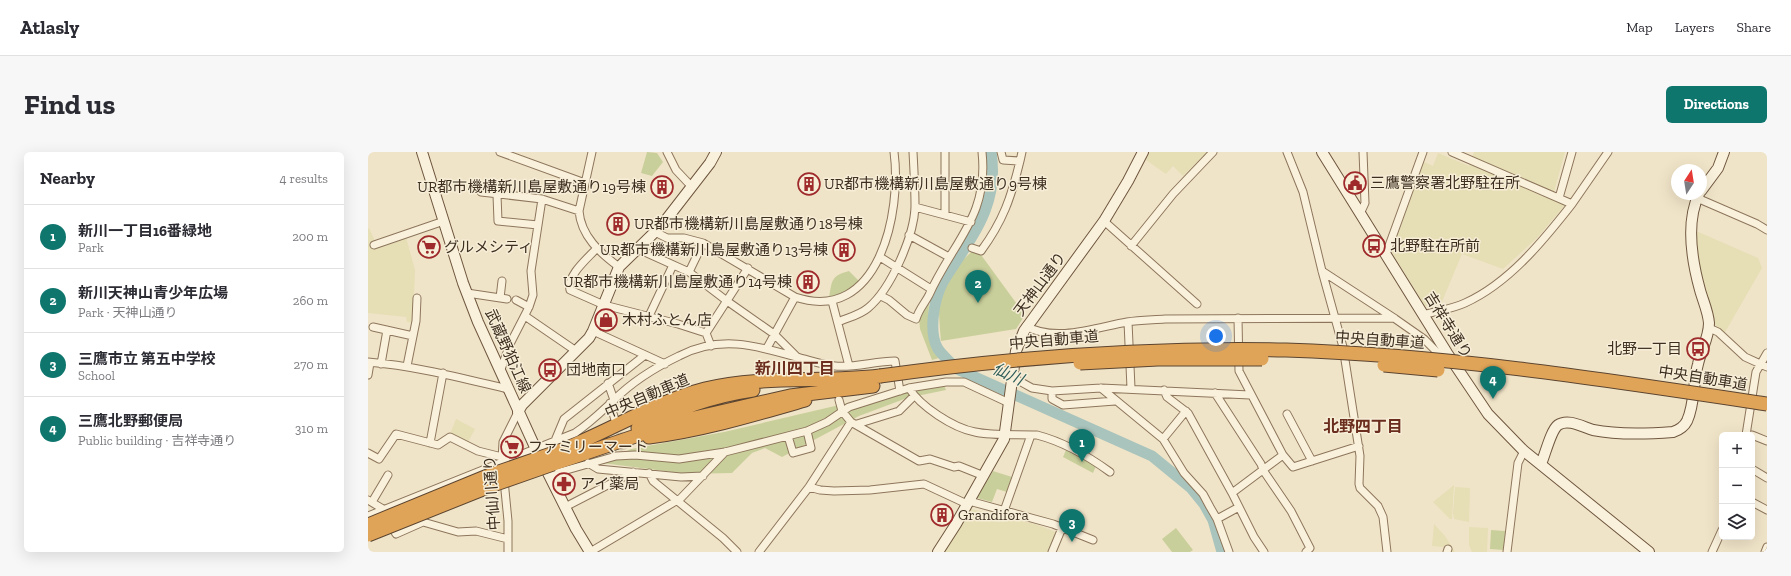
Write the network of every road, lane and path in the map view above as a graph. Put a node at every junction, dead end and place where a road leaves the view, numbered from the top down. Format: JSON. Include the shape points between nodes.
{"nodes":[{"id":1,"x":422,"y":152,"type":"edge"},
{"id":2,"x":500,"y":152,"type":"edge"},
{"id":3,"x":592,"y":152,"type":"edge"},
{"id":4,"x":667,"y":152,"type":"edge"},
{"id":5,"x":716,"y":152,"type":"edge"},
{"id":6,"x":894,"y":152,"type":"edge"},
{"id":7,"x":913,"y":152,"type":"edge"},
{"id":8,"x":945,"y":152,"type":"edge"},
{"id":9,"x":982,"y":152,"type":"edge"},
{"id":10,"x":1001,"y":152,"type":"edge"},
{"id":11,"x":1022,"y":152,"type":"edge"},
{"id":12,"x":1143,"y":152,"type":"edge"},
{"id":13,"x":1213,"y":152,"type":"edge"},
{"id":14,"x":1288,"y":152,"type":"edge"},
{"id":15,"x":1322,"y":152,"type":"edge"},
{"id":16,"x":1362,"y":152,"type":"edge"},
{"id":17,"x":1423,"y":152,"type":"edge"},
{"id":18,"x":1452,"y":152,"type":"edge"},
{"id":19,"x":1572,"y":152,"type":"edge"},
{"id":20,"x":1608,"y":152,"type":"edge"},
{"id":21,"x":1724,"y":152,"type":"edge"},
{"id":22,"x":510,"y":154,"type":"edge"},
{"id":23,"x":1020,"y":161,"type":"junction"},
{"id":24,"x":585,"y":183,"type":"junction"},
{"id":25,"x":1707,"y":183,"type":"edge"},
{"id":26,"x":692,"y":187,"type":"junction"},
{"id":27,"x":481,"y":192,"type":"dead end"},
{"id":28,"x":496,"y":195,"type":"junction"},
{"id":29,"x":1559,"y":198,"type":"junction"},
{"id":30,"x":1707,"y":198,"type":"edge"},
{"id":31,"x":542,"y":200,"type":"junction"},
{"id":32,"x":1697,"y":200,"type":"edge"},
{"id":33,"x":1572,"y":204,"type":"junction"},
{"id":34,"x":915,"y":207,"type":"junction"},
{"id":35,"x":579,"y":211,"type":"junction"},
{"id":36,"x":1360,"y":214,"type":"junction"},
{"id":37,"x":945,"y":215,"type":"junction"},
{"id":38,"x":444,"y":221,"type":"junction"},
{"id":39,"x":1104,"y":221,"type":"junction"},
{"id":40,"x":971,"y":222,"type":"junction"},
{"id":41,"x":538,"y":225,"type":"junction"},
{"id":42,"x":1767,"y":230,"type":"edge"},
{"id":43,"x":655,"y":232,"type":"junction"},
{"id":44,"x":909,"y":235,"type":"junction"},
{"id":45,"x":703,"y":243,"type":"junction"},
{"id":46,"x":374,"y":245,"type":"dead end"},
{"id":47,"x":1132,"y":246,"type":"junction"},
{"id":48,"x":972,"y":248,"type":"dead end"},
{"id":49,"x":596,"y":249,"type":"junction"},
{"id":50,"x":638,"y":249,"type":"junction"},
{"id":51,"x":1386,"y":254,"type":"junction"},
{"id":52,"x":880,"y":257,"type":"junction"},
{"id":53,"x":949,"y":257,"type":"junction"},
{"id":54,"x":673,"y":265,"type":"junction"},
{"id":55,"x":619,"y":268,"type":"junction"},
{"id":56,"x":748,"y":268,"type":"junction"},
{"id":57,"x":896,"y":268,"type":"junction"},
{"id":58,"x":1322,"y":271,"type":"junction"},
{"id":59,"x":689,"y":272,"type":"junction"},
{"id":60,"x":502,"y":281,"type":"dead end"},
{"id":61,"x":931,"y":289,"type":"junction"},
{"id":62,"x":467,"y":292,"type":"junction"},
{"id":63,"x":881,"y":296,"type":"junction"},
{"id":64,"x":795,"y":297,"type":"junction"},
{"id":65,"x":417,"y":298,"type":"dead end"},
{"id":66,"x":516,"y":300,"type":"dead end"},
{"id":67,"x":727,"y":301,"type":"junction"},
{"id":68,"x":832,"y":302,"type":"junction"},
{"id":69,"x":1197,"y":304,"type":"dead end"},
{"id":70,"x":604,"y":305,"type":"junction"},
{"id":71,"x":529,"y":307,"type":"junction"},
{"id":72,"x":1424,"y":315,"type":"junction"},
{"id":73,"x":525,"y":316,"type":"junction"},
{"id":74,"x":649,"y":316,"type":"junction"},
{"id":75,"x":1238,"y":318,"type":"junction"},
{"id":76,"x":1394,"y":318,"type":"junction"},
{"id":77,"x":1336,"y":319,"type":"junction"},
{"id":78,"x":838,"y":322,"type":"junction"},
{"id":79,"x":1128,"y":322,"type":"junction"},
{"id":80,"x":1026,"y":326,"type":"junction"},
{"id":81,"x":373,"y":327,"type":"dead end"},
{"id":82,"x":1709,"y":328,"type":"junction"},
{"id":83,"x":387,"y":330,"type":"junction"},
{"id":84,"x":594,"y":331,"type":"junction"},
{"id":85,"x":706,"y":333,"type":"junction"},
{"id":86,"x":774,"y":334,"type":"junction"},
{"id":87,"x":413,"y":336,"type":"junction"},
{"id":88,"x":711,"y":346,"type":"junction"},
{"id":89,"x":767,"y":348,"type":"junction"},
{"id":90,"x":576,"y":351,"type":"junction"},
{"id":91,"x":1767,"y":353,"type":"edge"},
{"id":92,"x":645,"y":354,"type":"junction"},
{"id":93,"x":1447,"y":354,"type":"junction"},
{"id":94,"x":797,"y":357,"type":"junction"},
{"id":95,"x":369,"y":362,"type":"edge"},
{"id":96,"x":381,"y":364,"type":"junction"},
{"id":97,"x":665,"y":364,"type":"junction"},
{"id":98,"x":1759,"y":364,"type":"junction"},
{"id":99,"x":407,"y":366,"type":"junction"},
{"id":100,"x":834,"y":366,"type":"junction"},
{"id":101,"x":849,"y":366,"type":"junction"},
{"id":102,"x":1767,"y":367,"type":"edge"},
{"id":103,"x":500,"y":372,"type":"junction"},
{"id":104,"x":443,"y":373,"type":"junction"},
{"id":105,"x":368,"y":375,"type":"edge"},
{"id":106,"x":835,"y":376,"type":"dead end"},
{"id":107,"x":882,"y":380,"type":"junction"},
{"id":108,"x":1011,"y":381,"type":"junction"},
{"id":109,"x":608,"y":383,"type":"junction"},
{"id":110,"x":855,"y":388,"type":"junction"},
{"id":111,"x":909,"y":388,"type":"junction"},
{"id":112,"x":1101,"y":388,"type":"junction"},
{"id":113,"x":1131,"y":388,"type":"junction"},
{"id":114,"x":508,"y":390,"type":"junction"},
{"id":115,"x":1164,"y":390,"type":"junction"},
{"id":116,"x":900,"y":391,"type":"junction"},
{"id":117,"x":1052,"y":391,"type":"junction"},
{"id":118,"x":1215,"y":393,"type":"junction"},
{"id":119,"x":1250,"y":395,"type":"junction"},
{"id":120,"x":914,"y":396,"type":"junction"},
{"id":121,"x":839,"y":400,"type":"dead end"},
{"id":122,"x":612,"y":401,"type":"junction"},
{"id":123,"x":1009,"y":401,"type":"junction"},
{"id":124,"x":1115,"y":401,"type":"junction"},
{"id":125,"x":1767,"y":404,"type":"edge"},
{"id":126,"x":842,"y":411,"type":"junction"},
{"id":127,"x":1186,"y":411,"type":"junction"},
{"id":128,"x":518,"y":412,"type":"junction"},
{"id":129,"x":1767,"y":412,"type":"edge"},
{"id":130,"x":1287,"y":414,"type":"dead end"},
{"id":131,"x":615,"y":420,"type":"tunnel mouth"},
{"id":132,"x":854,"y":423,"type":"junction"},
{"id":133,"x":807,"y":431,"type":"junction"},
{"id":134,"x":1749,"y":432,"type":"edge"},
{"id":135,"x":1005,"y":433,"type":"junction"},
{"id":136,"x":1031,"y":435,"type":"junction"},
{"id":137,"x":788,"y":436,"type":"junction"},
{"id":138,"x":1755,"y":436,"type":"edge"},
{"id":139,"x":1163,"y":439,"type":"junction"},
{"id":140,"x":1767,"y":440,"type":"edge"},
{"id":141,"x":430,"y":444,"type":"junction"},
{"id":142,"x":1359,"y":446,"type":"junction"},
{"id":143,"x":600,"y":447,"type":"junction"},
{"id":144,"x":537,"y":450,"type":"junction"},
{"id":145,"x":1524,"y":451,"type":"junction"},
{"id":146,"x":725,"y":452,"type":"junction"},
{"id":147,"x":368,"y":453,"type":"edge"},
{"id":148,"x":1283,"y":455,"type":"junction"},
{"id":149,"x":552,"y":459,"type":"junction"},
{"id":150,"x":502,"y":460,"type":"junction"},
{"id":151,"x":1312,"y":461,"type":"junction"},
{"id":152,"x":588,"y":463,"type":"junction"},
{"id":153,"x":1541,"y":464,"type":"junction"},
{"id":154,"x":1263,"y":470,"type":"junction"},
{"id":155,"x":1755,"y":471,"type":"edge"},
{"id":156,"x":633,"y":472,"type":"junction"},
{"id":157,"x":1110,"y":472,"type":"dead end"},
{"id":158,"x":648,"y":473,"type":"junction"},
{"id":159,"x":388,"y":475,"type":"dead end"},
{"id":160,"x":703,"y":476,"type":"junction"},
{"id":161,"x":984,"y":476,"type":"junction"},
{"id":162,"x":1767,"y":478,"type":"edge"},
{"id":163,"x":809,"y":487,"type":"junction"},
{"id":164,"x":1232,"y":493,"type":"junction"},
{"id":165,"x":677,"y":500,"type":"junction"},
{"id":166,"x":370,"y":501,"type":"edge"},
{"id":167,"x":968,"y":503,"type":"junction"},
{"id":168,"x":1755,"y":504,"type":"edge"},
{"id":169,"x":564,"y":507,"type":"junction"},
{"id":170,"x":1239,"y":507,"type":"junction"},
{"id":171,"x":383,"y":509,"type":"junction"},
{"id":172,"x":1767,"y":510,"type":"edge"},
{"id":173,"x":1004,"y":511,"type":"junction"},
{"id":174,"x":368,"y":516,"type":"edge"},
{"id":175,"x":1217,"y":519,"type":"junction"},
{"id":176,"x":368,"y":525,"type":"edge"},
{"id":177,"x":1062,"y":528,"type":"junction"},
{"id":178,"x":368,"y":535,"type":"edge"},
{"id":179,"x":1719,"y":537,"type":"edge"},
{"id":180,"x":508,"y":539,"type":"junction"},
{"id":181,"x":1093,"y":540,"type":"dead end"},
{"id":182,"x":1767,"y":547,"type":"edge"},
{"id":183,"x":735,"y":551,"type":"edge"},
{"id":184,"x":508,"y":552,"type":"edge"},
{"id":185,"x":590,"y":552,"type":"edge"},
{"id":186,"x":760,"y":552,"type":"edge"},
{"id":187,"x":938,"y":552,"type":"edge"},
{"id":188,"x":1052,"y":552,"type":"edge"},
{"id":189,"x":1229,"y":552,"type":"edge"},
{"id":190,"x":1264,"y":552,"type":"edge"},
{"id":191,"x":1306,"y":552,"type":"edge"},
{"id":192,"x":1387,"y":552,"type":"edge"},
{"id":193,"x":1507,"y":552,"type":"edge"},
{"id":194,"x":1649,"y":552,"type":"edge"},
{"id":195,"x":1712,"y":552,"type":"edge"},
{"id":196,"x":1765,"y":552,"type":"edge"}],
"edges":[{"from":1,"to":38,"type":"street","name":"武蔵野狛江線"},
{"from":2,"to":22,"type":"street"},
{"from":3,"to":24,"type":"street"},
{"from":4,"to":26,"type":"street","via":[[676,170]]},
{"from":5,"to":26,"type":"street"},
{"from":6,"to":52,"type":"street","via":[[894,208]]},
{"from":7,"to":34,"type":"street"},
{"from":8,"to":37,"type":"street"},
{"from":9,"to":40,"type":"street","via":[[983,187]]},
{"from":10,"to":23,"type":"street","via":[[1003,160]]},
{"from":11,"to":23,"type":"street"},
{"from":12,"to":39,"type":"street","name":"天神山通り"},
{"from":13,"to":47,"type":"street","via":[[1169,199]]},
{"from":14,"to":58,"type":"street","via":[[1302,192]]},
{"from":15,"to":36,"type":"street","name":"吉祥寺通り"},
{"from":16,"to":36,"type":"street","via":[[1365,202]]},
{"from":17,"to":51,"type":"street"},
{"from":18,"to":29,"type":"street"},
{"from":19,"to":29,"type":"street"},
{"from":20,"to":33,"type":"street"},
{"from":21,"to":25,"type":"street","via":[[1718,168]]},
{"from":22,"to":24,"type":"street"},
{"from":23,"to":48,"type":"street","via":[[1013,189],[997,229],[981,251]]},
{"from":24,"to":35,"type":"street"},
{"from":26,"to":43,"type":"street"},
{"from":27,"to":28,"type":"street"},
{"from":28,"to":31,"type":"street"},
{"from":28,"to":41,"type":"street","via":[[498,221]]},
{"from":29,"to":33,"type":"street"},
{"from":30,"to":42,"type":"street"},
{"from":31,"to":35,"type":"street"},
{"from":31,"to":41,"type":"street"},
{"from":32,"to":82,"type":"street","via":[[1692,218],[1692,244],[1696,274]]},
{"from":33,"to":72,"type":"street","via":[[1553,228],[1504,278],[1464,303]]},
{"from":34,"to":37,"type":"street"},
{"from":34,"to":44,"type":"street"},
{"from":35,"to":49,"type":"street","via":[[582,226]]},
{"from":36,"to":51,"type":"street","name":"吉祥寺通り"},
{"from":37,"to":40,"type":"street"},
{"from":38,"to":46,"type":"street"},
{"from":38,"to":62,"type":"street","name":"武蔵野狛江線"},
{"from":39,"to":47,"type":"street"},
{"from":39,"to":80,"type":"street","name":"天神山通り"},
{"from":40,"to":53,"type":"street"},
{"from":41,"to":71,"type":"street","via":[[531,271],[533,295]]},
{"from":43,"to":45,"type":"street","via":[[666,238],[684,238]]},
{"from":43,"to":50,"type":"street"},
{"from":44,"to":53,"type":"street"},
{"from":44,"to":57,"type":"street"},
{"from":45,"to":56,"type":"street"},
{"from":45,"to":59,"type":"street"},
{"from":47,"to":69,"type":"street"},
{"from":49,"to":55,"type":"street"},
{"from":49,"to":70,"type":"street","via":[[579,267],[569,287],[573,292]]},
{"from":50,"to":54,"type":"street"},
{"from":50,"to":55,"type":"street"},
{"from":51,"to":72,"type":"street","name":"吉祥寺通り"},
{"from":52,"to":57,"type":"street"},
{"from":52,"to":68,"type":"street","via":[[854,290]]},
{"from":53,"to":61,"type":"street"},
{"from":54,"to":59,"type":"street"},
{"from":54,"to":74,"type":"street"},
{"from":55,"to":70,"type":"street"},
{"from":56,"to":64,"type":"street"},
{"from":56,"to":67,"type":"street"},
{"from":57,"to":61,"type":"street"},
{"from":57,"to":63,"type":"street"},
{"from":58,"to":76,"type":"street"},
{"from":58,"to":77,"type":"street"},
{"from":59,"to":67,"type":"street"},
{"from":60,"to":62,"type":"street","via":[[504,298]]},
{"from":61,"to":63,"type":"street","via":[[916,319]]},
{"from":62,"to":103,"type":"street","name":"武蔵野狛江線"},
{"from":63,"to":78,"type":"street","via":[[867,309]]},
{"from":64,"to":68,"type":"street","via":[[809,302]]},
{"from":64,"to":86,"type":"street"},
{"from":65,"to":87,"type":"street"},
{"from":66,"to":71,"type":"street"},
{"from":67,"to":85,"type":"street"},
{"from":67,"to":86,"type":"street"},
{"from":68,"to":78,"type":"street"},
{"from":70,"to":74,"type":"street"},
{"from":70,"to":84,"type":"street"},
{"from":71,"to":73,"type":"street"},
{"from":72,"to":93,"type":"street","name":"吉祥寺通り"},
{"from":73,"to":90,"type":"street"},
{"from":73,"to":103,"type":"street","via":[[510,344]]},
{"from":74,"to":85,"type":"street"},
{"from":75,"to":77,"type":"street"},
{"from":75,"to":79,"type":"street"},
{"from":75,"to":119,"type":"street","via":[[1238,371]]},
{"from":76,"to":77,"type":"street"},
{"from":76,"to":93,"type":"street","via":[[1424,339],[1437,352]]},
{"from":77,"to":142,"type":"street"},
{"from":78,"to":101,"type":"street"},
{"from":79,"to":80,"type":"street","via":[[1090,331],[1050,333]]},
{"from":79,"to":113,"type":"street"},
{"from":80,"to":108,"type":"street","name":"天神山通り","via":[[1018,346]]},
{"from":81,"to":83,"type":"street"},
{"from":82,"to":98,"type":"street","via":[[1718,332],[1740,353]]},
{"from":82,"to":153,"type":"street","via":[[1698,364],[1689,415],[1682,428],[1666,433],[1616,432],[1563,423],[1554,430]]},
{"from":83,"to":87,"type":"street"},
{"from":83,"to":96,"type":"street"},
{"from":84,"to":90,"type":"street"},
{"from":84,"to":92,"type":"street"},
{"from":85,"to":88,"type":"street"},
{"from":86,"to":89,"type":"street"},
{"from":86,"to":94,"type":"street"},
{"from":87,"to":99,"type":"street"},
{"from":88,"to":89,"type":"street","via":[[728,342]]},
{"from":88,"to":97,"type":"street","via":[[689,352]]},
{"from":89,"to":94,"type":"street"},
{"from":90,"to":128,"type":"street","via":[[522,404]]},
{"from":91,"to":98,"type":"street"},
{"from":92,"to":97,"type":"street"},
{"from":92,"to":109,"type":"street"},
{"from":93,"to":145,"type":"street","name":"吉祥寺通り","via":[[1495,423]]},
{"from":94,"to":100,"type":"street"},
{"from":95,"to":96,"type":"street"},
{"from":95,"to":105,"type":"street"},
{"from":96,"to":99,"type":"street"},
{"from":97,"to":122,"type":"street","via":[[637,381]]},
{"from":98,"to":102,"type":"street"},
{"from":98,"to":134,"type":"street","via":[[1751,393]]},
{"from":99,"to":104,"type":"street"},
{"from":100,"to":101,"type":"street"},
{"from":100,"to":106,"type":"street"},
{"from":101,"to":116,"type":"street","via":[[895,362]]},
{"from":103,"to":114,"type":"street","name":"武蔵野狛江線"},
{"from":104,"to":114,"type":"street"},
{"from":104,"to":141,"type":"street"},
{"from":107,"to":110,"type":"highway","name":"中央自動車道"},
{"from":107,"to":125,"type":"highway","name":"中央自動車道","bridge":true,"via":[[991,361],[1110,352],[1289,350],[1414,358],[1649,386]]},
{"from":107,"to":129,"type":"highway","name":"中央自動車道","bridge":true,"via":[[1072,363],[1158,359],[1222,358],[1349,362],[1565,383]]},
{"from":107,"to":149,"type":"highway","name":"中央自動車道","via":[[746,383],[705,389],[664,403]]},
{"from":108,"to":117,"type":"street"},
{"from":108,"to":123,"type":"street","name":"天神山通り"},
{"from":109,"to":122,"type":"street"},
{"from":109,"to":149,"type":"street","via":[[564,419]]},
{"from":110,"to":143,"type":"highway","via":[[706,427]]},
{"from":110,"to":143,"type":"highway","via":[[754,390],[702,400],[655,418]]},
{"from":111,"to":116,"type":"street"},
{"from":111,"to":120,"type":"street"},
{"from":111,"to":123,"type":"street","via":[[964,382]]},
{"from":112,"to":113,"type":"street"},
{"from":112,"to":117,"type":"street"},
{"from":112,"to":124,"type":"street"},
{"from":113,"to":115,"type":"street"},
{"from":114,"to":128,"type":"street","name":"武蔵野狛江線"},
{"from":115,"to":118,"type":"street"},
{"from":115,"to":127,"type":"street","via":[[1167,397]]},
{"from":116,"to":126,"type":"street","via":[[870,399]]},
{"from":117,"to":124,"type":"street","via":[[1052,400],[1063,405]]},
{"from":118,"to":119,"type":"street"},
{"from":118,"to":154,"type":"street"},
{"from":119,"to":148,"type":"street"},
{"from":120,"to":132,"type":"street","via":[[899,411]]},
{"from":120,"to":135,"type":"street","via":[[959,427],[976,432]]},
{"from":121,"to":126,"type":"street"},
{"from":122,"to":131,"type":"street"},
{"from":122,"to":149,"type":"street","via":[[589,424],[575,433]]},
{"from":123,"to":135,"type":"street","name":"天神山通り"},
{"from":124,"to":139,"type":"street"},
{"from":126,"to":132,"type":"street"},
{"from":126,"to":133,"type":"street","via":[[827,422]]},
{"from":127,"to":139,"type":"street"},
{"from":127,"to":164,"type":"street"},
{"from":128,"to":144,"type":"street","name":"武蔵野狛江線"},
{"from":128,"to":150,"type":"street","name":"中仙川通り","via":[[503,442]]},
{"from":130,"to":151,"type":"street"},
{"from":132,"to":161,"type":"street","via":[[919,461],[930,459],[954,467],[959,466]]},
{"from":132,"to":163,"type":"street"},
{"from":133,"to":137,"type":"street"},
{"from":133,"to":137,"type":"street","via":[[812,447],[803,451],[793,453]]},
{"from":135,"to":136,"type":"street"},
{"from":135,"to":161,"type":"street","name":"天神山通り","via":[[1000,448]]},
{"from":136,"to":157,"type":"street","via":[[1045,437],[1085,454]]},
{"from":136,"to":173,"type":"street"},
{"from":137,"to":146,"type":"street"},
{"from":138,"to":140,"type":"street"},
{"from":139,"to":175,"type":"street","via":[[1184,473],[1203,494]]},
{"from":141,"to":147,"type":"street","via":[[396,434],[379,460]]},
{"from":141,"to":150,"type":"street","via":[[438,445],[450,437]]},
{"from":142,"to":151,"type":"street"},
{"from":142,"to":192,"type":"street","via":[[1360,488],[1378,506],[1383,517]]},
{"from":143,"to":149,"type":"highway","name":"中央自動車道"},
{"from":144,"to":149,"type":"street","name":"武蔵野狛江線"},
{"from":144,"to":149,"type":"street"},
{"from":144,"to":150,"type":"street"},
{"from":145,"to":153,"type":"street","name":"吉祥寺通り"},
{"from":145,"to":193,"type":"street","via":[[1518,463]]},
{"from":146,"to":152,"type":"street","via":[[679,459],[624,452]]},
{"from":146,"to":160,"type":"street"},
{"from":148,"to":151,"type":"street","via":[[1293,467]]},
{"from":148,"to":154,"type":"street"},
{"from":149,"to":152,"type":"street"},
{"from":149,"to":169,"type":"street","name":"武蔵野狛江線"},
{"from":149,"to":176,"type":"highway","name":"中央自動車道","bridge":true,"via":[[490,476]]},
{"from":149,"to":178,"type":"highway","name":"中央自動車道","bridge":true},
{"from":150,"to":171,"type":"street"},
{"from":150,"to":180,"type":"street","name":"中仙川通り"},
{"from":152,"to":156,"type":"street","via":[[594,468]]},
{"from":153,"to":194,"type":"street","name":"吉祥寺通り"},
{"from":154,"to":164,"type":"street"},
{"from":154,"to":191,"type":"street","via":[[1291,511],[1310,548]]},
{"from":155,"to":162,"type":"street"},
{"from":156,"to":158,"type":"street"},
{"from":156,"to":169,"type":"street"},
{"from":158,"to":160,"type":"street","via":[[681,477]]},
{"from":158,"to":165,"type":"street","via":[[653,481]]},
{"from":159,"to":166,"type":"street"},
{"from":160,"to":165,"type":"street"},
{"from":161,"to":167,"type":"street","name":"天神山通り"},
{"from":163,"to":167,"type":"street","via":[[834,491],[924,484]]},
{"from":163,"to":186,"type":"street"},
{"from":164,"to":170,"type":"street"},
{"from":165,"to":183,"type":"street"},
{"from":165,"to":185,"type":"street"},
{"from":166,"to":171,"type":"street"},
{"from":167,"to":173,"type":"street"},
{"from":167,"to":187,"type":"street","name":"天神山通り"},
{"from":168,"to":172,"type":"street"},
{"from":169,"to":185,"type":"street","name":"武蔵野狛江線"},
{"from":170,"to":175,"type":"street"},
{"from":170,"to":190,"type":"street"},
{"from":171,"to":174,"type":"street"},
{"from":171,"to":180,"type":"street","via":[[396,534],[423,522],[458,532],[476,532]]},
{"from":173,"to":177,"type":"street"},
{"from":175,"to":189,"type":"street"},
{"from":177,"to":181,"type":"street"},
{"from":177,"to":188,"type":"street"},
{"from":179,"to":195,"type":"street"},
{"from":180,"to":184,"type":"street","name":"中仙川通り"},
{"from":182,"to":196,"type":"street"}]}
